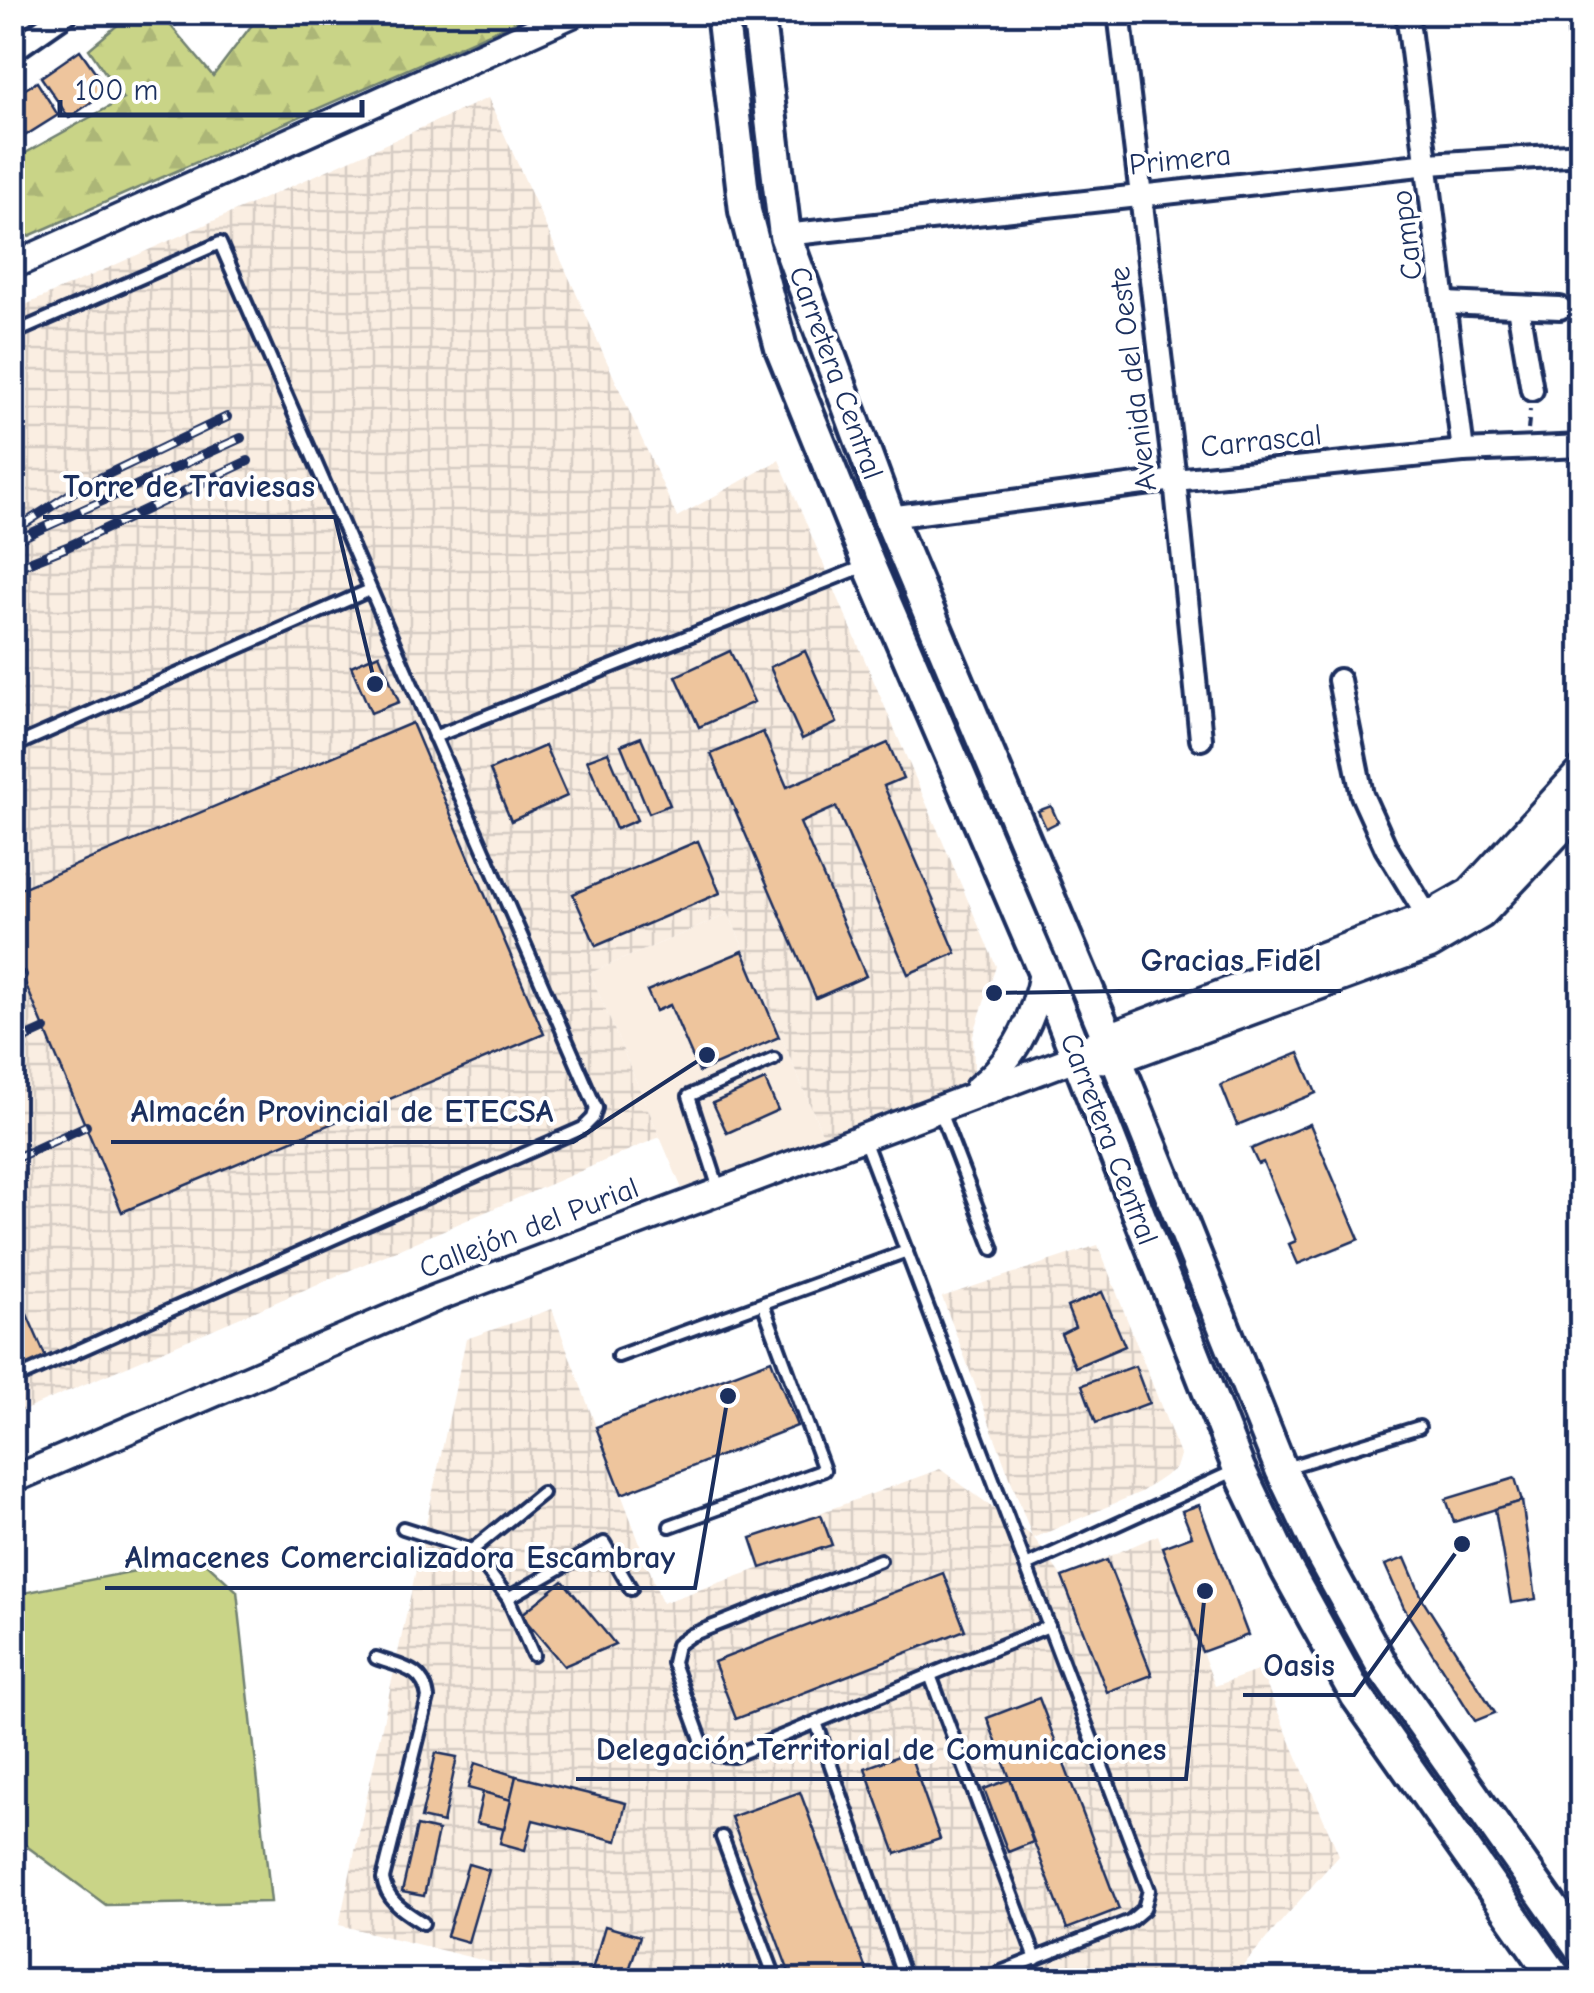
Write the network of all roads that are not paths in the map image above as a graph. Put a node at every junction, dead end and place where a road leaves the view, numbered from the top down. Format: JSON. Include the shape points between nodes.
{"nodes":[{"id":1,"x":68,"y":12,"type":"edge"},
{"id":2,"x":577,"y":12,"type":"edge"},
{"id":3,"x":694,"y":12,"type":"edge"},
{"id":4,"x":722,"y":12,"type":"edge"},
{"id":5,"x":758,"y":12,"type":"edge"},
{"id":6,"x":1118,"y":12,"type":"edge"},
{"id":7,"x":1407,"y":12,"type":"edge"},
{"id":8,"x":1578,"y":12,"type":"edge"},
{"id":9,"x":726,"y":44,"type":"junction"},
{"id":10,"x":1582,"y":48,"type":"edge"},
{"id":11,"x":12,"y":52,"type":"edge"},
{"id":12,"x":1582,"y":154,"type":"edge"},
{"id":13,"x":1429,"y":164,"type":"junction"},
{"id":14,"x":1140,"y":194,"type":"junction"},
{"id":15,"x":786,"y":235,"type":"junction"},
{"id":16,"x":12,"y":266,"type":"edge"},
{"id":17,"x":1446,"y":303,"type":"junction"},
{"id":18,"x":1518,"y":307,"type":"junction"},
{"id":19,"x":1560,"y":308,"type":"dead end"},
{"id":20,"x":12,"y":334,"type":"edge"},
{"id":21,"x":1532,"y":390,"type":"road end"},
{"id":22,"x":1582,"y":446,"type":"edge"},
{"id":23,"x":1463,"y":451,"type":"junction"},
{"id":24,"x":1175,"y":480,"type":"junction"},
{"id":25,"x":889,"y":517,"type":"junction"},
{"id":26,"x":869,"y":565,"type":"junction"},
{"id":27,"x":370,"y":590,"type":"junction"},
{"id":28,"x":1339,"y":680,"type":"dead end"},
{"id":29,"x":434,"y":737,"type":"junction"},
{"id":30,"x":1201,"y":740,"type":"dead end"},
{"id":31,"x":12,"y":748,"type":"edge"},
{"id":32,"x":1582,"y":771,"type":"edge"},
{"id":33,"x":1582,"y":806,"type":"edge"},
{"id":34,"x":1428,"y":918,"type":"junction"},
{"id":35,"x":1042,"y":970,"type":"junction"},
{"id":36,"x":1112,"y":1048,"type":"junction"},
{"id":37,"x":1077,"y":1057,"type":"junction"},
{"id":38,"x":774,"y":1060,"type":"dead end"},
{"id":39,"x":966,"y":1098,"type":"junction"},
{"id":40,"x":938,"y":1108,"type":"junction"},
{"id":41,"x":862,"y":1136,"type":"junction"},
{"id":42,"x":719,"y":1190,"type":"junction"},
{"id":43,"x":993,"y":1249,"type":"dead end"},
{"id":44,"x":906,"y":1251,"type":"junction"},
{"id":45,"x":763,"y":1304,"type":"junction"},
{"id":46,"x":618,"y":1356,"type":"dead end"},
{"id":47,"x":12,"y":1380,"type":"edge"},
{"id":48,"x":1419,"y":1427,"type":"dead end"},
{"id":49,"x":1238,"y":1469,"type":"junction"},
{"id":50,"x":1281,"y":1469,"type":"junction"},
{"id":51,"x":12,"y":1480,"type":"edge"},
{"id":52,"x":542,"y":1493,"type":"dead end"},
{"id":53,"x":670,"y":1526,"type":"dead end"},
{"id":54,"x":403,"y":1528,"type":"dead end"},
{"id":55,"x":472,"y":1550,"type":"junction"},
{"id":56,"x":880,"y":1560,"type":"dead end"},
{"id":57,"x":1026,"y":1566,"type":"junction"},
{"id":58,"x":631,"y":1590,"type":"dead end"},
{"id":59,"x":508,"y":1598,"type":"junction"},
{"id":60,"x":1048,"y":1626,"type":"junction"},
{"id":61,"x":533,"y":1655,"type":"dead end"},
{"id":62,"x":376,"y":1658,"type":"dead end"},
{"id":63,"x":930,"y":1675,"type":"junction"},
{"id":64,"x":816,"y":1722,"type":"junction"},
{"id":65,"x":722,"y":1836,"type":"dead end"},
{"id":66,"x":423,"y":1924,"type":"dead end"},
{"id":67,"x":1582,"y":1950,"type":"edge"},
{"id":68,"x":1036,"y":1959,"type":"junction"},
{"id":69,"x":776,"y":1980,"type":"edge"},
{"id":70,"x":905,"y":1980,"type":"edge"},
{"id":71,"x":981,"y":1980,"type":"edge"},
{"id":72,"x":1557,"y":1980,"type":"edge"}],
"edges":[{"from":1,"to":11,"type":"street"},
{"from":2,"to":16,"type":"street"},
{"from":3,"to":9,"type":"main road"},
{"from":4,"to":9,"type":"main road","name":"Carretera Central"},
{"from":5,"to":15,"type":"main road","name":"Carretera Central"},
{"from":6,"to":14,"type":"street","name":"Avenida del Oeste"},
{"from":7,"to":13,"type":"street","name":"Campo"},
{"from":8,"to":10,"type":"street"},
{"from":9,"to":26,"type":"main road","name":"Carretera Central","via":[[744,211],[776,330]]},
{"from":12,"to":13,"type":"street","name":"Primera"},
{"from":13,"to":14,"type":"street","name":"Primera"},
{"from":13,"to":17,"type":"street","name":"Campo"},
{"from":14,"to":15,"type":"street","name":"Primera"},
{"from":14,"to":24,"type":"street","name":"Avenida del Oeste"},
{"from":15,"to":25,"type":"main road","name":"Carretera Central"},
{"from":17,"to":18,"type":"street"},
{"from":17,"to":23,"type":"street","name":"Campo"},
{"from":18,"to":19,"type":"street"},
{"from":18,"to":21,"type":"street"},
{"from":20,"to":27,"type":"lane","via":[[220,244]]},
{"from":22,"to":23,"type":"street","name":"Carrascal"},
{"from":23,"to":24,"type":"street","name":"Carrascal"},
{"from":24,"to":25,"type":"street","name":"Carrascal"},
{"from":24,"to":30,"type":"street","name":"Avenida del Oeste"},
{"from":25,"to":36,"type":"main road","name":"Carretera Central"},
{"from":26,"to":29,"type":"lane"},
{"from":26,"to":35,"type":"main road","name":"Carretera Central"},
{"from":27,"to":29,"type":"lane"},
{"from":27,"to":31,"type":"lane"},
{"from":28,"to":34,"type":"street","via":[[1362,795]]},
{"from":29,"to":47,"type":"lane","via":[[596,1108],[593,1118],[583,1128]]},
{"from":32,"to":34,"type":"main road","via":[[1470,892]]},
{"from":33,"to":36,"type":"main road","via":[[1480,914],[1430,944]]},
{"from":34,"to":36,"type":"main road"},
{"from":35,"to":37,"type":"main road","name":"Carretera Central"},
{"from":35,"to":39,"type":"street","via":[[1038,1002],[1020,1042]]},
{"from":36,"to":37,"type":"main road"},
{"from":36,"to":50,"type":"main road","name":"Carretera Central"},
{"from":37,"to":39,"type":"street","name":"Callejón del Purial"},
{"from":37,"to":49,"type":"main road","name":"Carretera Central"},
{"from":38,"to":42,"type":"lane","via":[[689,1096]]},
{"from":39,"to":40,"type":"street","name":"Callejón del Purial"},
{"from":40,"to":41,"type":"street","name":"Callejón del Purial"},
{"from":40,"to":43,"type":"lane"},
{"from":41,"to":42,"type":"street","name":"Callejón del Purial"},
{"from":41,"to":44,"type":"lane"},
{"from":42,"to":51,"type":"street","name":"Callejón del Purial","via":[[436,1298]]},
{"from":44,"to":45,"type":"lane"},
{"from":44,"to":57,"type":"lane"},
{"from":45,"to":46,"type":"lane"},
{"from":45,"to":53,"type":"lane","via":[[824,1470]]},
{"from":48,"to":50,"type":"lane"},
{"from":49,"to":50,"type":"main road"},
{"from":49,"to":57,"type":"lane"},
{"from":49,"to":72,"type":"main road","name":"Carretera Central","via":[[1356,1696]]},
{"from":50,"to":67,"type":"main road","name":"Carretera Central","via":[[1384,1669]]},
{"from":52,"to":55,"type":"lane"},
{"from":54,"to":55,"type":"lane"},
{"from":55,"to":59,"type":"lane"},
{"from":56,"to":64,"type":"lane","via":[[691,1634],[678,1646],[673,1663],[703,1746],[716,1755],[734,1756]]},
{"from":57,"to":60,"type":"lane"},
{"from":58,"to":59,"type":"lane","via":[[604,1543]]},
{"from":59,"to":61,"type":"lane"},
{"from":60,"to":63,"type":"lane"},
{"from":60,"to":68,"type":"lane","via":[[1149,1890],[1144,1909],[1130,1921]]},
{"from":62,"to":66,"type":"lane","via":[[418,1672],[426,1683],[428,1698],[383,1879],[386,1894]]},
{"from":63,"to":64,"type":"lane"},
{"from":63,"to":68,"type":"lane"},
{"from":64,"to":70,"type":"lane"},
{"from":65,"to":69,"type":"lane"},
{"from":68,"to":71,"type":"lane"}]}
